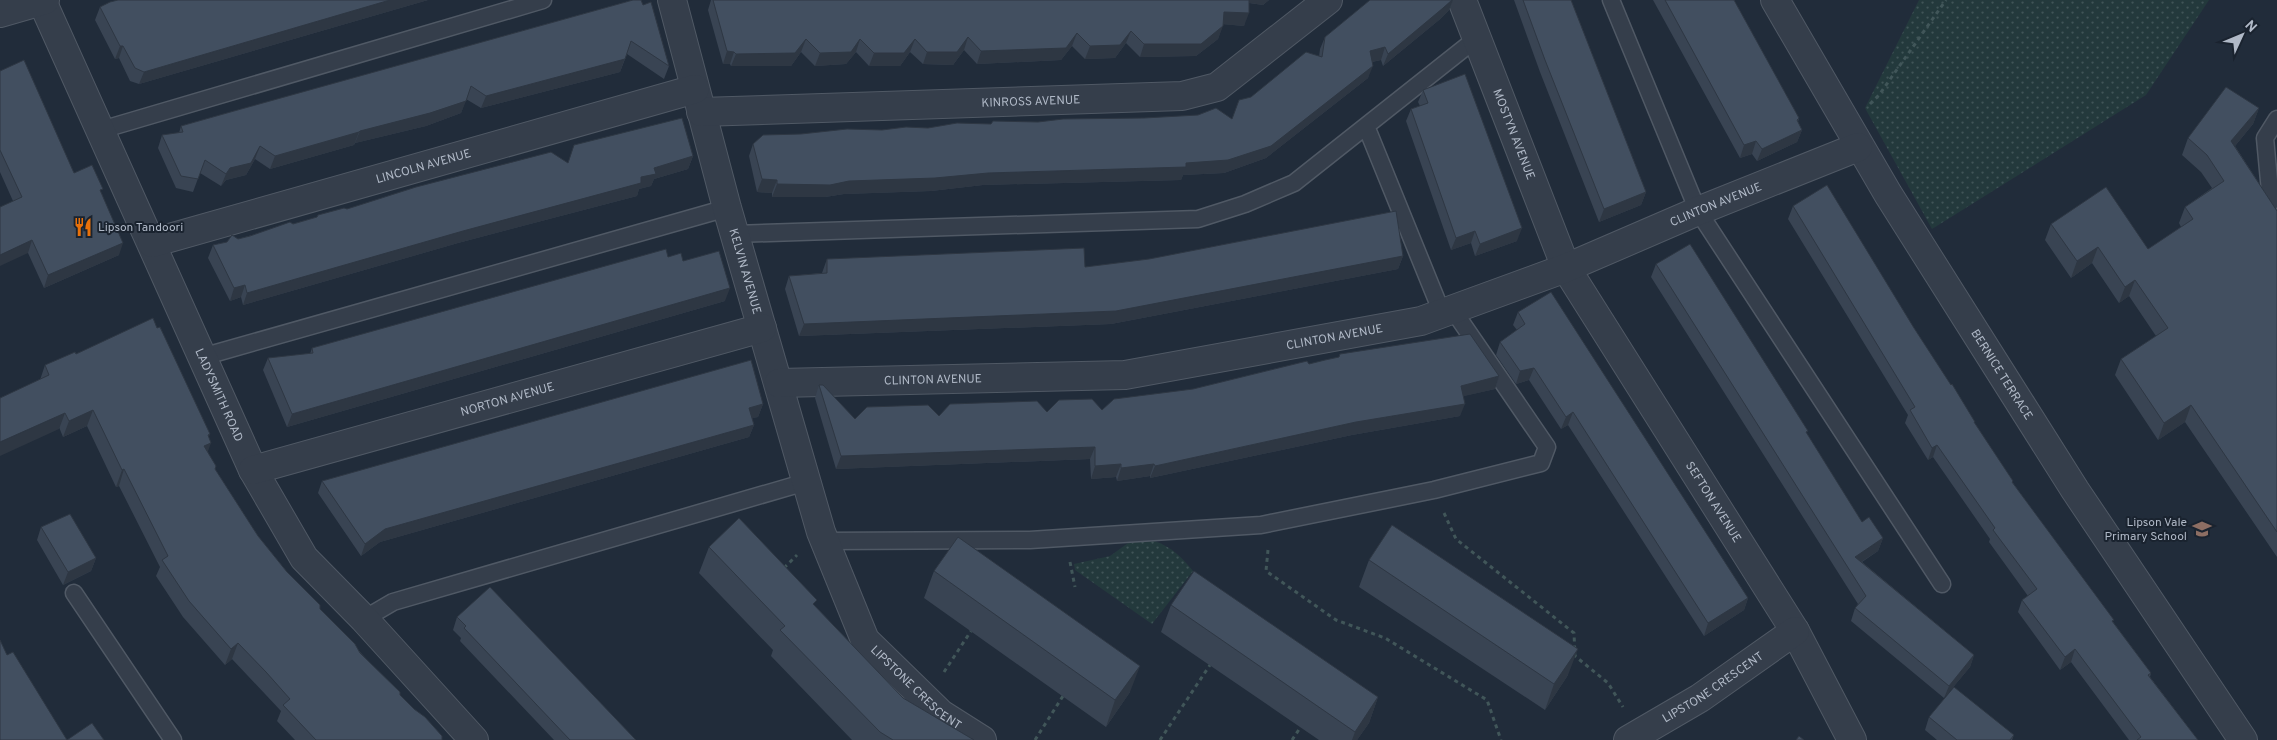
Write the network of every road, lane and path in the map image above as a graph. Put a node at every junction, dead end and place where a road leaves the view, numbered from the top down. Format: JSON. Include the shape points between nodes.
{"nodes":[{"id":1,"x":43,"y":0,"type":"edge"},
{"id":2,"x":543,"y":0,"type":"edge"},
{"id":3,"x":672,"y":0,"type":"edge"},
{"id":4,"x":1328,"y":0,"type":"edge"},
{"id":5,"x":1462,"y":0,"type":"edge"},
{"id":6,"x":1611,"y":0,"type":"edge"},
{"id":7,"x":1775,"y":0,"type":"edge"},
{"id":8,"x":1946,"y":0,"type":"edge"},
{"id":9,"x":0,"y":13,"type":"edge"},
{"id":10,"x":1477,"y":38,"type":"junction"},
{"id":11,"x":698,"y":100,"type":"junction"},
{"id":12,"x":2277,"y":119,"type":"edge"},
{"id":13,"x":1366,"y":126,"type":"junction"},
{"id":14,"x":101,"y":130,"type":"junction"},
{"id":15,"x":1858,"y":147,"type":"junction"},
{"id":16,"x":2271,"y":202,"type":"edge"},
{"id":17,"x":727,"y":208,"type":"junction"},
{"id":18,"x":1698,"y":211,"type":"junction"},
{"id":19,"x":735,"y":234,"type":"junction"},
{"id":20,"x":152,"y":243,"type":"junction"},
{"id":21,"x":1566,"y":268,"type":"junction"},
{"id":22,"x":1447,"y":312,"type":"junction"},
{"id":23,"x":762,"y":328,"type":"junction"},
{"id":24,"x":202,"y":357,"type":"junction"},
{"id":25,"x":779,"y":383,"type":"junction"},
{"id":26,"x":253,"y":470,"type":"junction"},
{"id":27,"x":806,"y":482,"type":"junction"},
{"id":28,"x":1434,"y":490,"type":"junction"},
{"id":29,"x":822,"y":537,"type":"junction"},
{"id":30,"x":781,"y":570,"type":"edge"},
{"id":31,"x":1266,"y":571,"type":"dead end"},
{"id":32,"x":1942,"y":584,"type":"dead end"},
{"id":33,"x":74,"y":593,"type":"dead end"},
{"id":34,"x":364,"y":619,"type":"junction"},
{"id":35,"x":971,"y":631,"type":"edge"},
{"id":36,"x":1796,"y":631,"type":"junction"},
{"id":37,"x":1210,"y":665,"type":"edge"},
{"id":38,"x":1062,"y":696,"type":"edge"},
{"id":39,"x":926,"y":700,"type":"junction"},
{"id":40,"x":1300,"y":728,"type":"edge"},
{"id":41,"x":1633,"y":737,"type":"edge"},
{"id":42,"x":173,"y":740,"type":"edge"},
{"id":43,"x":474,"y":740,"type":"edge"},
{"id":44,"x":982,"y":740,"type":"edge"},
{"id":45,"x":1035,"y":740,"type":"edge"},
{"id":46,"x":1160,"y":740,"type":"edge"},
{"id":47,"x":1292,"y":740,"type":"edge"},
{"id":48,"x":1501,"y":740,"type":"edge"},
{"id":49,"x":1852,"y":740,"type":"edge"},
{"id":50,"x":2244,"y":740,"type":"edge"}],
"edges":[{"from":1,"to":9,"type":"street"},
{"from":1,"to":14,"type":"street","name":"LADYSMITH ROAD"},
{"from":2,"to":14,"type":"lane"},
{"from":3,"to":11,"type":"street","name":"KELVIN AVENUE"},
{"from":4,"to":11,"type":"street","name":"KINROSS AVENUE","via":[[1218,87],[1182,96]]},
{"from":5,"to":10,"type":"street","name":"MOSTYN AVENUE"},
{"from":6,"to":18,"type":"lane"},
{"from":7,"to":15,"type":"street","name":"BERNICE TERRACE"},
{"from":8,"to":15,"type":"path","via":[[1879,95],[1865,108]]},
{"from":10,"to":13,"type":"lane"},
{"from":10,"to":21,"type":"street","name":"MOSTYN AVENUE"},
{"from":11,"to":17,"type":"street","name":"KELVIN AVENUE"},
{"from":11,"to":20,"type":"street","name":"LINCOLN AVENUE"},
{"from":12,"to":16,"type":"lane","via":[[2265,138]]},
{"from":13,"to":19,"type":"lane","via":[[1294,183],[1198,219]]},
{"from":13,"to":22,"type":"lane"},
{"from":14,"to":20,"type":"street","name":"LADYSMITH ROAD"},
{"from":15,"to":18,"type":"street","name":"CLINTON AVENUE"},
{"from":15,"to":50,"type":"street","name":"BERNICE TERRACE","via":[[2076,490]]},
{"from":17,"to":19,"type":"street","name":"KELVIN AVENUE"},
{"from":17,"to":24,"type":"lane"},
{"from":18,"to":21,"type":"street","name":"CLINTON AVENUE"},
{"from":18,"to":32,"type":"lane"},
{"from":19,"to":23,"type":"street","name":"KELVIN AVENUE"},
{"from":20,"to":24,"type":"street","name":"LADYSMITH ROAD"},
{"from":21,"to":22,"type":"street","name":"CLINTON AVENUE"},
{"from":21,"to":36,"type":"street","name":"SEFTON AVENUE"},
{"from":22,"to":25,"type":"street","name":"CLINTON AVENUE","via":[[1421,321],[1125,375]]},
{"from":22,"to":28,"type":"lane","via":[[1547,447],[1541,463]]},
{"from":23,"to":25,"type":"street","name":"KELVIN AVENUE"},
{"from":23,"to":26,"type":"street","name":"NORTON AVENUE"},
{"from":24,"to":26,"type":"street","name":"LADYSMITH ROAD"},
{"from":25,"to":27,"type":"street","name":"KELVIN AVENUE"},
{"from":26,"to":34,"type":"street","name":"LADYSMITH ROAD","via":[[304,558]]},
{"from":27,"to":29,"type":"street","name":"KELVIN AVENUE"},
{"from":27,"to":34,"type":"lane","via":[[394,602]]},
{"from":28,"to":29,"type":"lane","via":[[1261,525],[1030,540]]},
{"from":28,"to":41,"type":"path","via":[[1456,539],[1574,633],[1575,656],[1608,683]]},
{"from":29,"to":30,"type":"path"},
{"from":29,"to":39,"type":"street","name":"LIPSTONE CRESCENT","via":[[866,640]]},
{"from":31,"to":48,"type":"path","via":[[1336,620],[1385,638],[1487,700]]},
{"from":33,"to":42,"type":"lane"},
{"from":34,"to":43,"type":"street","name":"LADYSMITH ROAD"},
{"from":35,"to":39,"type":"path"},
{"from":36,"to":41,"type":"street","name":"LIPSTONE CRESCENT","via":[[1700,698]]},
{"from":36,"to":49,"type":"street","name":"SEFTON AVENUE"},
{"from":37,"to":46,"type":"path"},
{"from":38,"to":45,"type":"path"},
{"from":39,"to":44,"type":"street","name":"LIPSTONE CRESCENT","via":[[940,714]]},
{"from":40,"to":47,"type":"path"}]}
